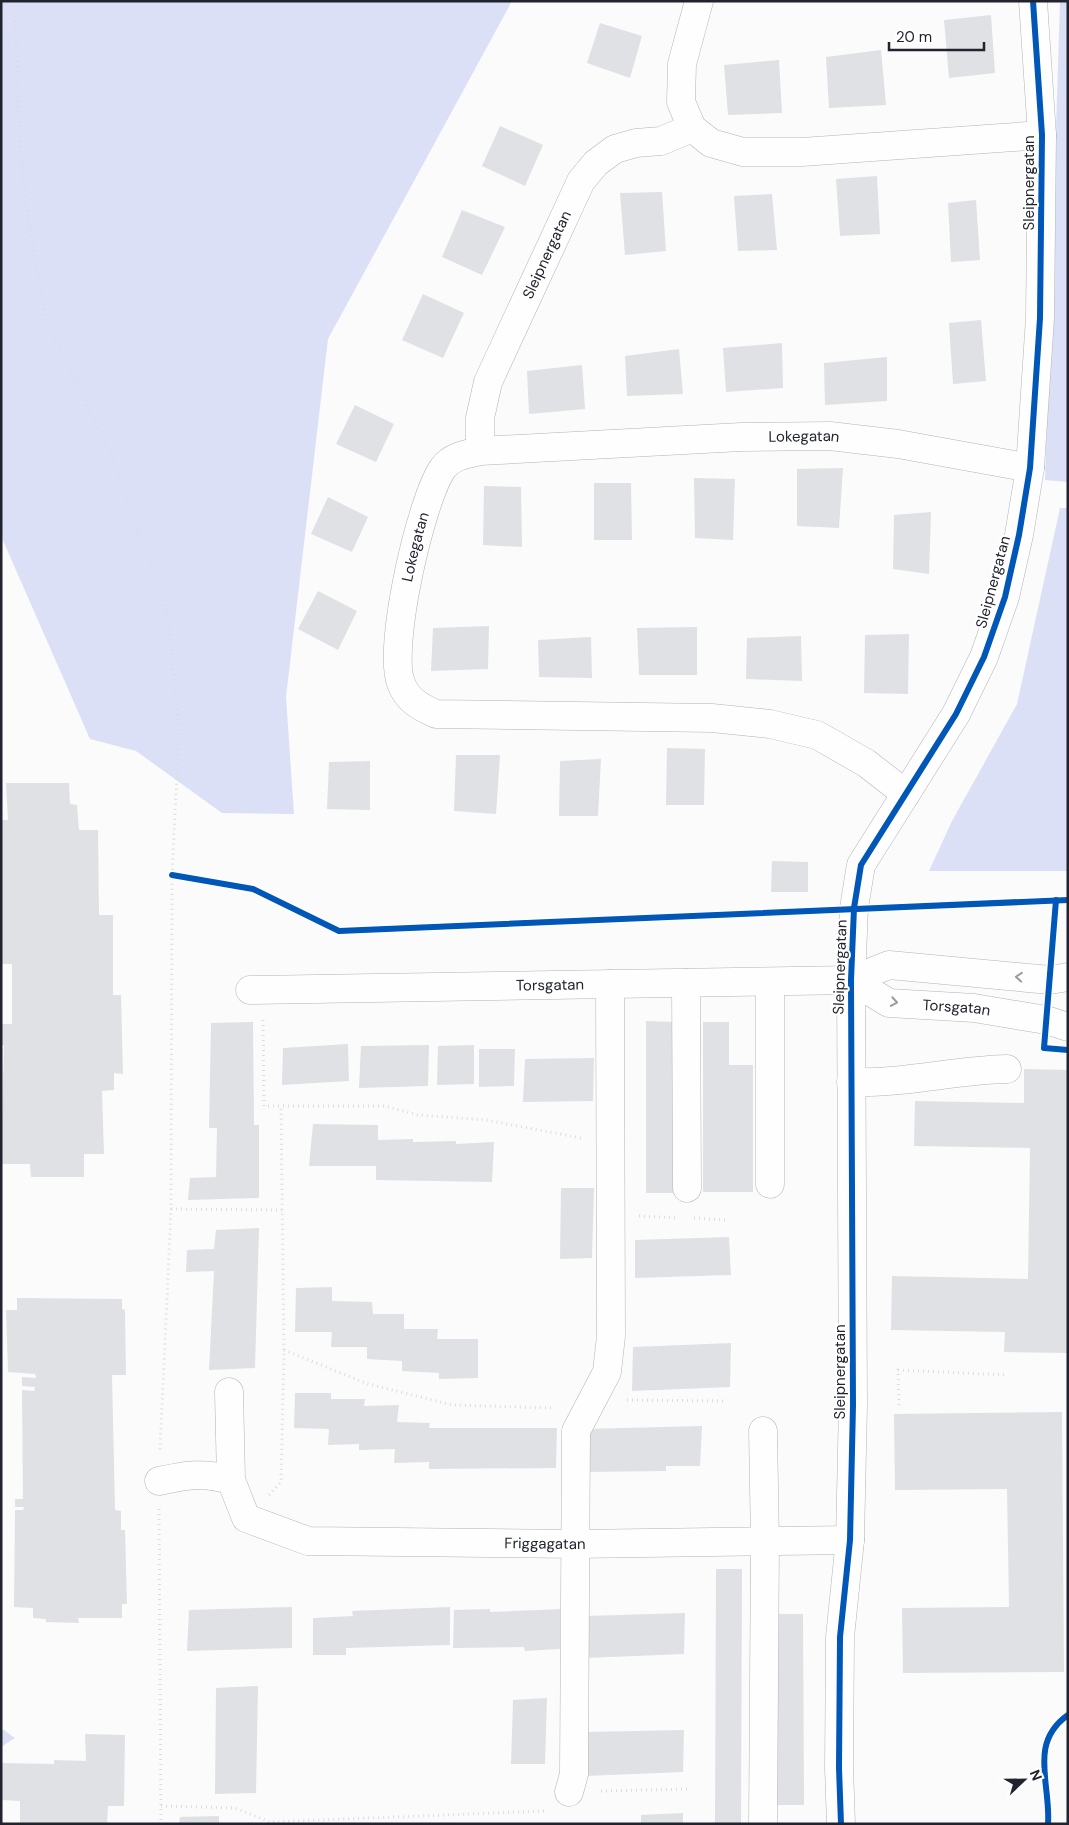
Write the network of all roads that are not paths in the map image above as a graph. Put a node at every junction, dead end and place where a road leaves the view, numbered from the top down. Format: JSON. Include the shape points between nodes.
{"nodes":[{"id":1,"x":699,"y":1,"type":"edge"},
{"id":2,"x":1033,"y":1,"type":"edge"},
{"id":3,"x":692,"y":128,"type":"junction"},
{"id":4,"x":1042,"y":135,"type":"junction"},
{"id":5,"x":480,"y":451,"type":"junction"},
{"id":6,"x":1030,"y":468,"type":"junction"},
{"id":7,"x":906,"y":794,"type":"junction"},
{"id":8,"x":1068,"y":978,"type":"edge"},
{"id":9,"x":851,"y":980,"type":"junction"},
{"id":10,"x":770,"y":982,"type":"junction"},
{"id":11,"x":686,"y":983,"type":"junction"},
{"id":12,"x":610,"y":984,"type":"junction"},
{"id":13,"x":257,"y":990,"type":"road end"},
{"id":14,"x":1068,"y":1027,"type":"edge"},
{"id":15,"x":1007,"y":1069,"type":"dead end"},
{"id":16,"x":850,"y":1082,"type":"junction"},
{"id":17,"x":770,"y":1184,"type":"dead end"},
{"id":18,"x":687,"y":1188,"type":"dead end"},
{"id":19,"x":229,"y":1392,"type":"dead end"},
{"id":20,"x":763,"y":1431,"type":"dead end"},
{"id":21,"x":231,"y":1480,"type":"junction"},
{"id":22,"x":159,"y":1481,"type":"road end"},
{"id":23,"x":850,"y":1540,"type":"junction"},
{"id":24,"x":765,"y":1542,"type":"junction"},
{"id":25,"x":576,"y":1544,"type":"junction"},
{"id":26,"x":569,"y":1792,"type":"road end"},
{"id":27,"x":763,"y":1824,"type":"edge"},
{"id":28,"x":842,"y":1824,"type":"edge"}],
"edges":[{"from":1,"to":3,"type":"street","name":"Sleipnergatan","via":[[682,64],[681,82],[681,102]]},
{"from":2,"to":4,"type":"street","name":"Sleipnergatan"},
{"from":3,"to":4,"type":"street","name":"Sleipnergatan","via":[[711,143],[743,152],[802,152]]},
{"from":3,"to":5,"type":"street","name":"Sleipnergatan","via":[[661,141],[614,149],[581,181],[488,382],[480,418]]},
{"from":4,"to":6,"type":"street","name":"Sleipnergatan","via":[[1040,318]]},
{"from":5,"to":6,"type":"street","name":"Lokegatan","via":[[742,437],[830,436],[898,444]]},
{"from":5,"to":7,"type":"street","name":"Lokegatan","via":[[459,456],[444,467],[417,538],[400,619],[397,656],[400,681],[417,706],[436,714],[682,717],[770,724],[817,736],[866,763]]},
{"from":6,"to":7,"type":"street","name":"Sleipnergatan","via":[[1005,597],[984,657],[956,714]]},
{"from":7,"to":9,"type":"street","name":"Sleipnergatan","via":[[861,865],[854,908]]},
{"from":8,"to":9,"type":"street","name":"Torsgatan","one_way":true,"via":[[1050,980],[889,966]]},
{"from":9,"to":10,"type":"street","name":"Torsgatan"},
{"from":9,"to":14,"type":"street","name":"Torsgatan","one_way":true,"via":[[889,1003],[974,1008],[1046,1020]]},
{"from":9,"to":16,"type":"street","name":"Sleipnergatan"},
{"from":10,"to":11,"type":"street","name":"Torsgatan"},
{"from":10,"to":17,"type":"street"},
{"from":11,"to":12,"type":"street","name":"Torsgatan"},
{"from":11,"to":18,"type":"street"},
{"from":12,"to":13,"type":"street","name":"Torsgatan"},
{"from":12,"to":25,"type":"street","via":[[611,1336],[607,1372],[576,1431]]},
{"from":15,"to":16,"type":"street","via":[[870,1083]]},
{"from":16,"to":23,"type":"street","name":"Sleipnergatan","via":[[853,1405]]},
{"from":19,"to":21,"type":"street"},
{"from":20,"to":24,"type":"street"},
{"from":21,"to":22,"type":"street","via":[[211,1474],[195,1474]]},
{"from":21,"to":25,"type":"street","name":"Friggagatan","via":[[246,1518],[308,1541]]},
{"from":23,"to":24,"type":"street","name":"Friggagatan"},
{"from":23,"to":28,"type":"street","name":"Sleipnergatan","via":[[840,1637]]},
{"from":24,"to":25,"type":"street","name":"Friggagatan"},
{"from":24,"to":27,"type":"street"},
{"from":25,"to":26,"type":"street","via":[[574,1774]]}]}
